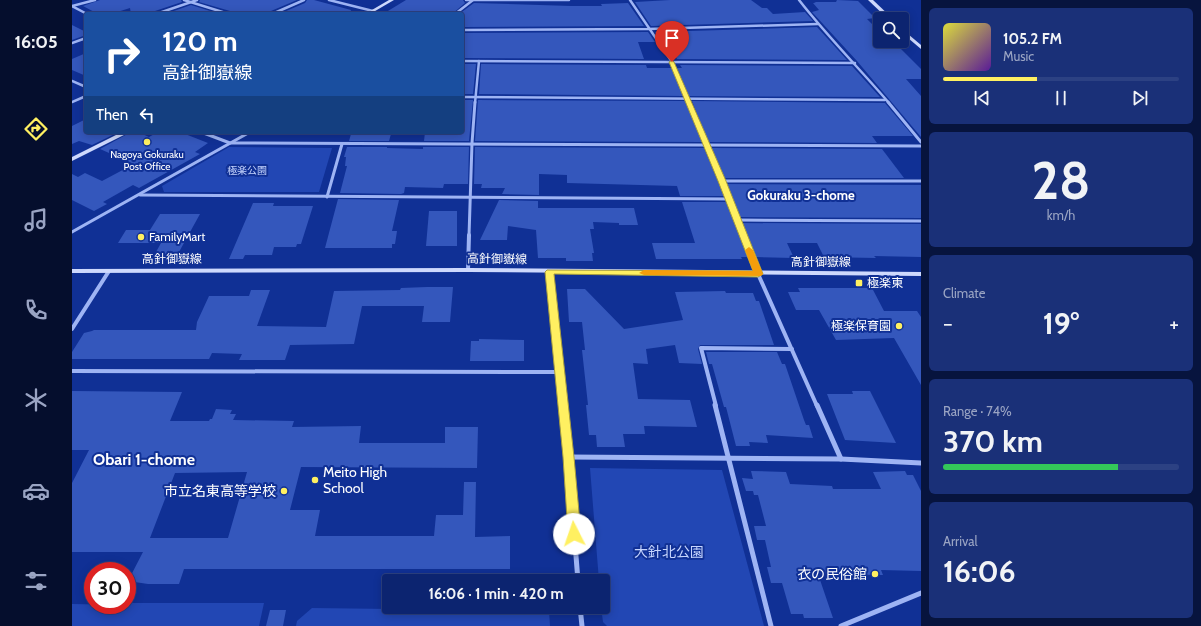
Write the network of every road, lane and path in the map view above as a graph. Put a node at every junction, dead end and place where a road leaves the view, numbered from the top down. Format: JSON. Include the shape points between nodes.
{"nodes":[{"id":1,"x":95,"y":0,"type":"edge"},
{"id":2,"x":184,"y":0,"type":"edge"},
{"id":3,"x":197,"y":0,"type":"edge"},
{"id":4,"x":304,"y":0,"type":"edge"},
{"id":5,"x":329,"y":0,"type":"edge"},
{"id":6,"x":392,"y":0,"type":"edge"},
{"id":7,"x":466,"y":0,"type":"edge"},
{"id":8,"x":472,"y":0,"type":"edge"},
{"id":9,"x":569,"y":0,"type":"edge"},
{"id":10,"x":630,"y":0,"type":"edge"},
{"id":11,"x":799,"y":0,"type":"edge"},
{"id":12,"x":870,"y":0,"type":"edge"},
{"id":13,"x":191,"y":2,"type":"junction"},
{"id":14,"x":72,"y":6,"type":"edge"},
{"id":15,"x":373,"y":11,"type":"joint"},
{"id":16,"x":84,"y":12,"type":"edge"},
{"id":17,"x":162,"y":12,"type":"edge"},
{"id":18,"x":223,"y":12,"type":"edge"},
{"id":19,"x":277,"y":12,"type":"edge"},
{"id":20,"x":457,"y":12,"type":"edge"},
{"id":21,"x":883,"y":12,"type":"edge"},
{"id":22,"x":818,"y":24,"type":"junction"},
{"id":23,"x":648,"y":29,"type":"junction"},
{"id":24,"x":464,"y":30,"type":"edge"},
{"id":25,"x":909,"y":37,"type":"edge"},
{"id":26,"x":84,"y":39,"type":"edge"},
{"id":27,"x":80,"y":40,"type":"junction"},
{"id":28,"x":84,"y":41,"type":"edge"},
{"id":29,"x":72,"y":43,"type":"edge"},
{"id":30,"x":921,"y":48,"type":"edge"},
{"id":31,"x":464,"y":61,"type":"edge"},
{"id":32,"x":479,"y":61,"type":"junction"},
{"id":33,"x":672,"y":62,"type":"junction"},
{"id":34,"x":855,"y":63,"type":"junction"},
{"id":35,"x":72,"y":81,"type":"edge"},
{"id":36,"x":84,"y":86,"type":"edge"},
{"id":37,"x":84,"y":97,"type":"edge"},
{"id":38,"x":464,"y":97,"type":"edge"},
{"id":39,"x":476,"y":98,"type":"junction"},
{"id":40,"x":687,"y":99,"type":"junction"},
{"id":41,"x":885,"y":100,"type":"junction"},
{"id":42,"x":72,"y":102,"type":"edge"},
{"id":43,"x":123,"y":134,"type":"edge"},
{"id":44,"x":206,"y":134,"type":"edge"},
{"id":45,"x":246,"y":134,"type":"edge"},
{"id":46,"x":921,"y":142,"type":"edge"},
{"id":47,"x":230,"y":143,"type":"junction"},
{"id":48,"x":472,"y":143,"type":"junction"},
{"id":49,"x":342,"y":144,"type":"junction"},
{"id":50,"x":707,"y":146,"type":"junction"},
{"id":51,"x":921,"y":146,"type":"edge"},
{"id":52,"x":72,"y":159,"type":"edge"},
{"id":53,"x":722,"y":181,"type":"junction"},
{"id":54,"x":921,"y":181,"type":"edge"},
{"id":55,"x":140,"y":195,"type":"junction"},
{"id":56,"x":327,"y":197,"type":"junction"},
{"id":57,"x":469,"y":198,"type":"junction"},
{"id":58,"x":729,"y":199,"type":"junction"},
{"id":59,"x":738,"y":220,"type":"junction"},
{"id":60,"x":921,"y":221,"type":"edge"},
{"id":61,"x":72,"y":232,"type":"edge"},
{"id":62,"x":468,"y":270,"type":"junction"},
{"id":63,"x":72,"y":271,"type":"edge"},
{"id":64,"x":109,"y":271,"type":"junction"},
{"id":65,"x":550,"y":272,"type":"junction"},
{"id":66,"x":758,"y":274,"type":"junction"},
{"id":67,"x":921,"y":274,"type":"edge"},
{"id":68,"x":72,"y":329,"type":"edge"},
{"id":69,"x":792,"y":349,"type":"junction"},
{"id":70,"x":72,"y":371,"type":"edge"},
{"id":71,"x":560,"y":372,"type":"junction"},
{"id":72,"x":569,"y":457,"type":"junction"},
{"id":73,"x":728,"y":458,"type":"junction"},
{"id":74,"x":841,"y":459,"type":"junction"},
{"id":75,"x":921,"y":463,"type":"edge"},
{"id":76,"x":577,"y":574,"type":"edge"},
{"id":77,"x":921,"y":592,"type":"edge"},
{"id":78,"x":581,"y":614,"type":"edge"},
{"id":79,"x":582,"y":626,"type":"edge"},
{"id":80,"x":771,"y":626,"type":"edge"},
{"id":81,"x":841,"y":626,"type":"edge"}],
"edges":[{"from":1,"to":14,"type":"street"},
{"from":2,"to":13,"type":"street"},
{"from":3,"to":13,"type":"street"},
{"from":4,"to":19,"type":"street"},
{"from":5,"to":15,"type":"street"},
{"from":6,"to":15,"type":"street"},
{"from":7,"to":8,"type":"street"},
{"from":8,"to":9,"type":"street"},
{"from":8,"to":20,"type":"street"},
{"from":10,"to":23,"type":"street"},
{"from":11,"to":22,"type":"street"},
{"from":12,"to":21,"type":"street"},
{"from":13,"to":17,"type":"street"},
{"from":13,"to":18,"type":"street"},
{"from":14,"to":16,"type":"street"},
{"from":22,"to":23,"type":"street"},
{"from":22,"to":34,"type":"street"},
{"from":23,"to":24,"type":"street"},
{"from":23,"to":33,"type":"street"},
{"from":25,"to":30,"type":"street"},
{"from":26,"to":27,"type":"street"},
{"from":27,"to":28,"type":"street"},
{"from":27,"to":29,"type":"street"},
{"from":31,"to":32,"type":"street"},
{"from":32,"to":33,"type":"street"},
{"from":32,"to":39,"type":"street"},
{"from":33,"to":34,"type":"street"},
{"from":33,"to":40,"type":"street"},
{"from":34,"to":41,"type":"street"},
{"from":35,"to":36,"type":"street"},
{"from":37,"to":42,"type":"street"},
{"from":38,"to":39,"type":"street"},
{"from":39,"to":40,"type":"street"},
{"from":39,"to":48,"type":"street"},
{"from":40,"to":41,"type":"street"},
{"from":40,"to":50,"type":"street"},
{"from":41,"to":46,"type":"street"},
{"from":43,"to":52,"type":"street"},
{"from":44,"to":47,"type":"street"},
{"from":45,"to":47,"type":"street"},
{"from":47,"to":49,"type":"street"},
{"from":47,"to":55,"type":"street"},
{"from":48,"to":49,"type":"street"},
{"from":48,"to":50,"type":"street"},
{"from":48,"to":57,"type":"street"},
{"from":49,"to":56,"type":"street"},
{"from":50,"to":51,"type":"street"},
{"from":50,"to":53,"type":"street"},
{"from":53,"to":54,"type":"street"},
{"from":53,"to":58,"type":"street"},
{"from":55,"to":56,"type":"street"},
{"from":55,"to":61,"type":"street"},
{"from":56,"to":57,"type":"street"},
{"from":57,"to":58,"type":"street"},
{"from":57,"to":62,"type":"street"},
{"from":58,"to":59,"type":"street"},
{"from":59,"to":60,"type":"street"},
{"from":59,"to":66,"type":"street"},
{"from":62,"to":64,"type":"street","name":"高針御嶽線"},
{"from":62,"to":65,"type":"street","name":"高針御嶽線"},
{"from":63,"to":64,"type":"street","name":"高針御嶽線"},
{"from":64,"to":68,"type":"street"},
{"from":65,"to":66,"type":"street","name":"高針御嶽線"},
{"from":65,"to":71,"type":"street"},
{"from":66,"to":67,"type":"street","name":"高針御嶽線"},
{"from":66,"to":69,"type":"street"},
{"from":69,"to":73,"type":"street","via":[[701,348]]},
{"from":69,"to":74,"type":"street"},
{"from":70,"to":71,"type":"street"},
{"from":71,"to":72,"type":"street"},
{"from":72,"to":73,"type":"street"},
{"from":72,"to":76,"type":"street"},
{"from":73,"to":74,"type":"street"},
{"from":73,"to":80,"type":"street"},
{"from":74,"to":75,"type":"street"},
{"from":77,"to":81,"type":"street"},
{"from":78,"to":79,"type":"street"}]}
